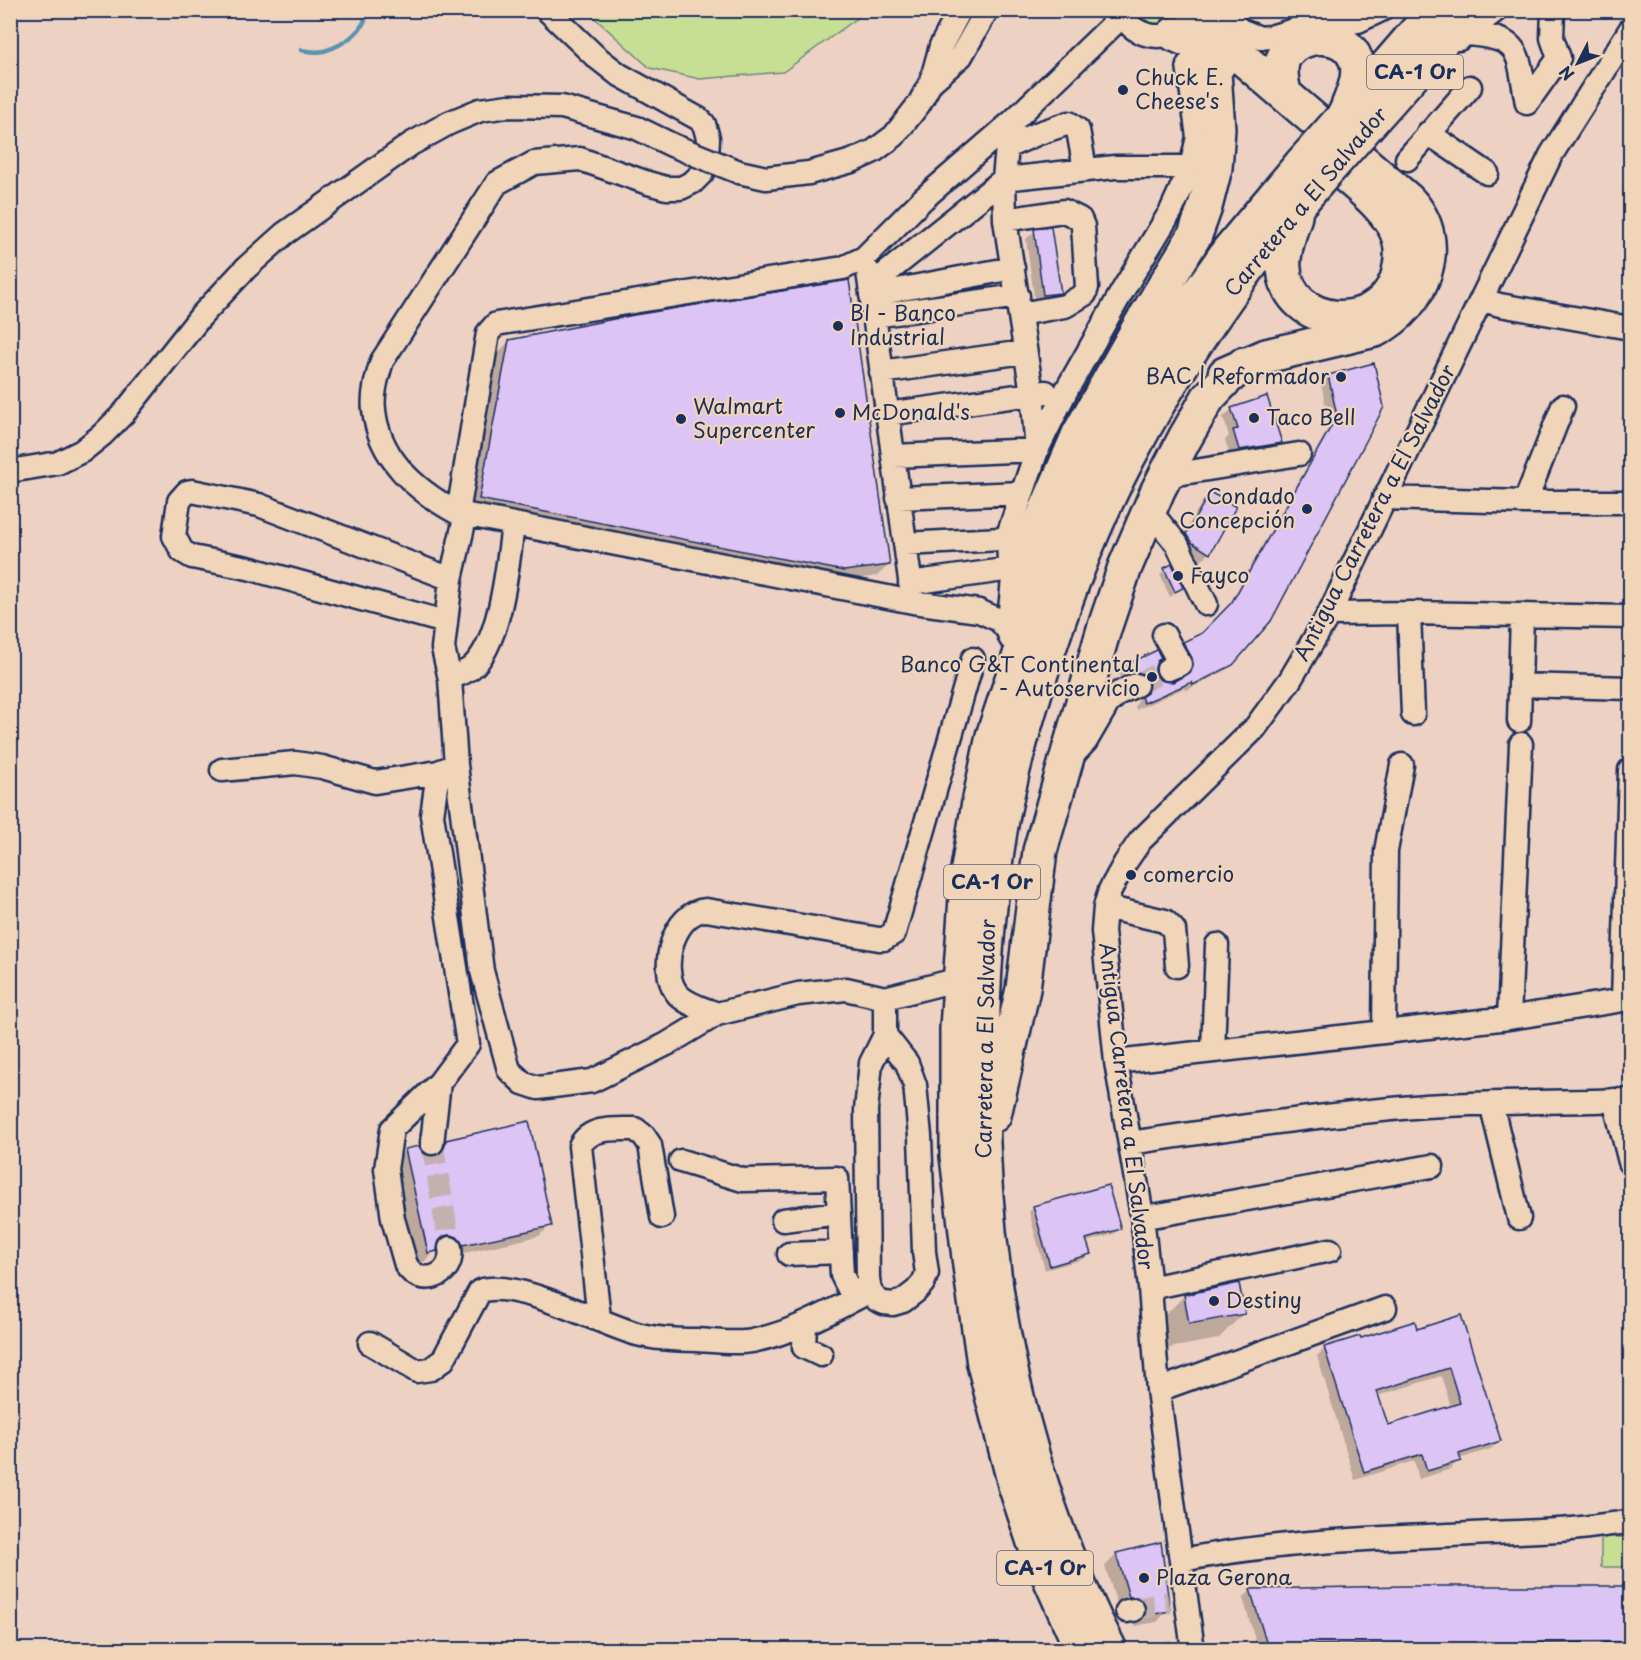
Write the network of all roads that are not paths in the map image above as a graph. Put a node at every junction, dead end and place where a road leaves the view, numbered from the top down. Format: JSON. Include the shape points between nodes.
{"nodes":[{"id":1,"x":547,"y":10,"type":"edge"},
{"id":2,"x":960,"y":10,"type":"edge"},
{"id":3,"x":987,"y":10,"type":"edge"},
{"id":4,"x":1197,"y":10,"type":"edge"},
{"id":5,"x":1201,"y":10,"type":"edge"},
{"id":6,"x":1221,"y":10,"type":"edge"},
{"id":7,"x":1380,"y":10,"type":"edge"},
{"id":8,"x":1496,"y":10,"type":"edge"},
{"id":9,"x":1553,"y":10,"type":"edge"},
{"id":10,"x":1121,"y":13,"type":"edge"},
{"id":11,"x":1427,"y":16,"type":"edge"},
{"id":12,"x":1468,"y":22,"type":"edge"},
{"id":13,"x":1630,"y":30,"type":"edge"},
{"id":14,"x":1174,"y":34,"type":"junction"},
{"id":15,"x":1196,"y":58,"type":"junction"},
{"id":16,"x":931,"y":82,"type":"junction"},
{"id":17,"x":1470,"y":87,"type":"dead end"},
{"id":18,"x":1284,"y":93,"type":"junction"},
{"id":19,"x":1013,"y":121,"type":"junction"},
{"id":20,"x":1349,"y":122,"type":"junction"},
{"id":21,"x":1428,"y":133,"type":"junction"},
{"id":22,"x":1007,"y":147,"type":"junction"},
{"id":23,"x":1407,"y":159,"type":"dead end"},
{"id":24,"x":1191,"y":167,"type":"junction"},
{"id":25,"x":1312,"y":171,"type":"junction"},
{"id":26,"x":1487,"y":173,"type":"dead end"},
{"id":27,"x":1087,"y":175,"type":"junction"},
{"id":28,"x":1004,"y":185,"type":"junction"},
{"id":29,"x":1029,"y":189,"type":"dead end"},
{"id":30,"x":1299,"y":204,"type":"junction"},
{"id":31,"x":1005,"y":220,"type":"junction"},
{"id":32,"x":953,"y":240,"type":"dead end"},
{"id":33,"x":1229,"y":250,"type":"junction"},
{"id":34,"x":864,"y":258,"type":"junction"},
{"id":35,"x":1013,"y":268,"type":"junction"},
{"id":36,"x":1086,"y":277,"type":"junction"},
{"id":37,"x":1165,"y":283,"type":"junction"},
{"id":38,"x":1123,"y":290,"type":"junction"},
{"id":39,"x":872,"y":299,"type":"junction"},
{"id":40,"x":1482,"y":300,"type":"junction"},
{"id":41,"x":1019,"y":305,"type":"junction"},
{"id":42,"x":1630,"y":328,"type":"edge"},
{"id":43,"x":1024,"y":352,"type":"junction"},
{"id":44,"x":1244,"y":364,"type":"junction"},
{"id":45,"x":881,"y":372,"type":"junction"},
{"id":46,"x":1065,"y":391,"type":"junction"},
{"id":47,"x":1032,"y":393,"type":"junction"},
{"id":48,"x":1563,"y":406,"type":"dead end"},
{"id":49,"x":887,"y":414,"type":"junction"},
{"id":50,"x":1149,"y":420,"type":"junction"},
{"id":51,"x":1037,"y":450,"type":"junction"},
{"id":52,"x":1299,"y":454,"type":"dead end"},
{"id":53,"x":893,"y":456,"type":"junction"},
{"id":54,"x":10,"y":471,"type":"edge"},
{"id":55,"x":1166,"y":476,"type":"junction"},
{"id":56,"x":1022,"y":493,"type":"junction"},
{"id":57,"x":898,"y":498,"type":"junction"},
{"id":58,"x":1384,"y":498,"type":"junction"},
{"id":59,"x":1525,"y":502,"type":"junction"},
{"id":60,"x":1630,"y":502,"type":"edge"},
{"id":61,"x":1149,"y":510,"type":"junction"},
{"id":62,"x":462,"y":514,"type":"junction"},
{"id":63,"x":513,"y":525,"type":"junction"},
{"id":64,"x":1008,"y":535,"type":"junction"},
{"id":65,"x":905,"y":544,"type":"junction"},
{"id":66,"x":451,"y":579,"type":"junction"},
{"id":67,"x":1017,"y":590,"type":"junction"},
{"id":68,"x":911,"y":592,"type":"junction"},
{"id":69,"x":1206,"y":604,"type":"dead end"},
{"id":70,"x":979,"y":611,"type":"junction"},
{"id":71,"x":1409,"y":613,"type":"junction"},
{"id":72,"x":1329,"y":614,"type":"junction"},
{"id":73,"x":1522,"y":615,"type":"junction"},
{"id":74,"x":1630,"y":617,"type":"edge"},
{"id":75,"x":445,"y":622,"type":"junction"},
{"id":76,"x":1164,"y":635,"type":"dead end"},
{"id":77,"x":1015,"y":653,"type":"junction"},
{"id":78,"x":974,"y":659,"type":"dead end"},
{"id":79,"x":1168,"y":669,"type":"dead end"},
{"id":80,"x":450,"y":678,"type":"junction"},
{"id":81,"x":1136,"y":685,"type":"tunnel mouth"},
{"id":82,"x":1521,"y":685,"type":"junction"},
{"id":83,"x":1630,"y":688,"type":"edge"},
{"id":84,"x":1413,"y":714,"type":"dead end"},
{"id":85,"x":1519,"y":721,"type":"dead end"},
{"id":86,"x":1521,"y":744,"type":"dead end"},
{"id":87,"x":1065,"y":763,"type":"junction"},
{"id":88,"x":1402,"y":765,"type":"dead end"},
{"id":89,"x":447,"y":769,"type":"junction"},
{"id":90,"x":222,"y":770,"type":"dead end"},
{"id":91,"x":1630,"y":770,"type":"edge"},
{"id":92,"x":1105,"y":907,"type":"junction"},
{"id":93,"x":1217,"y":945,"type":"dead end"},
{"id":94,"x":1177,"y":966,"type":"dead end"},
{"id":95,"x":960,"y":979,"type":"junction"},
{"id":96,"x":885,"y":998,"type":"junction"},
{"id":97,"x":1627,"y":1000,"type":"edge"},
{"id":98,"x":717,"y":1014,"type":"junction"},
{"id":99,"x":1509,"y":1018,"type":"junction"},
{"id":100,"x":1384,"y":1031,"type":"junction"},
{"id":101,"x":885,"y":1035,"type":"junction"},
{"id":102,"x":1213,"y":1051,"type":"junction"},
{"id":103,"x":1116,"y":1062,"type":"junction"},
{"id":104,"x":439,"y":1083,"type":"junction"},
{"id":105,"x":1622,"y":1100,"type":"edge"},
{"id":106,"x":1491,"y":1103,"type":"junction"},
{"id":107,"x":432,"y":1143,"type":"tunnel mouth"},
{"id":108,"x":1130,"y":1143,"type":"junction"},
{"id":109,"x":681,"y":1161,"type":"dead end"},
{"id":110,"x":1630,"y":1162,"type":"edge"},
{"id":111,"x":982,"y":1163,"type":"junction"},
{"id":112,"x":1432,"y":1166,"type":"dead end"},
{"id":113,"x":839,"y":1213,"type":"junction"},
{"id":114,"x":1142,"y":1216,"type":"junction"},
{"id":115,"x":662,"y":1217,"type":"dead end"},
{"id":116,"x":1519,"y":1218,"type":"dead end"},
{"id":117,"x":783,"y":1220,"type":"dead end"},
{"id":118,"x":450,"y":1248,"type":"tunnel mouth"},
{"id":119,"x":1330,"y":1250,"type":"dead end"},
{"id":120,"x":841,"y":1252,"type":"junction"},
{"id":121,"x":789,"y":1254,"type":"dead end"},
{"id":122,"x":1150,"y":1288,"type":"junction"},
{"id":123,"x":862,"y":1295,"type":"junction"},
{"id":124,"x":1385,"y":1308,"type":"dead end"},
{"id":125,"x":598,"y":1318,"type":"junction"},
{"id":126,"x":806,"y":1325,"type":"junction"},
{"id":127,"x":370,"y":1342,"type":"dead end"},
{"id":128,"x":821,"y":1355,"type":"dead end"},
{"id":129,"x":1158,"y":1390,"type":"junction"},
{"id":130,"x":1630,"y":1522,"type":"edge"},
{"id":131,"x":1182,"y":1560,"type":"junction"},
{"id":132,"x":1082,"y":1650,"type":"edge"},
{"id":133,"x":1110,"y":1650,"type":"edge"},
{"id":134,"x":1193,"y":1650,"type":"edge"}],
"edges":[{"from":1,"to":62,"type":"street","via":[[618,74],[699,119],[708,138],[707,159],[702,173],[681,188],[648,183],[580,159],[534,163],[497,183],[391,345],[382,361],[374,394],[381,438],[396,466],[437,502]]},
{"from":2,"to":16,"type":"street","via":[[941,46]]},
{"from":3,"to":16,"type":"street","via":[[961,57]]},
{"from":4,"to":14,"type":"street","via":[[1190,22]]},
{"from":5,"to":18,"type":"highway","via":[[1213,33]]},
{"from":6,"to":7,"type":"street","via":[[1240,30],[1260,38],[1325,21],[1358,21]]},
{"from":8,"to":12,"type":"street"},
{"from":9,"to":12,"type":"street","via":[[1552,38],[1559,58],[1527,103],[1518,56],[1512,47]]},
{"from":10,"to":14,"type":"street","via":[[1139,32],[1162,37]]},
{"from":10,"to":19,"type":"street"},
{"from":11,"to":20,"type":"highway","name":"Carretera a El Salvador","number":"CA-1 Or"},
{"from":12,"to":20,"type":"highway","name":"Carretera a El Salvador","number":"CA-1 Or","via":[[1419,68]]},
{"from":13,"to":40,"type":"street","name":"Antigua Carretera a El Salvador","via":[[1551,155]]},
{"from":14,"to":15,"type":"highway","via":[[1195,43]]},
{"from":15,"to":24,"type":"street","via":[[1198,137]]},
{"from":15,"to":30,"type":"highway","via":[[1358,186],[1386,214],[1399,237],[1401,256],[1391,293],[1375,309],[1353,318],[1332,317],[1312,311],[1298,300],[1286,283],[1283,267],[1288,235]]},
{"from":15,"to":37,"type":"highway","via":[[1214,73],[1218,129],[1215,168],[1195,235]]},
{"from":16,"to":54,"type":"street","bridge":true,"via":[[920,104],[894,136],[874,151],[809,173],[766,178],[739,172],[637,128],[562,107],[490,108],[449,123],[411,144],[284,234],[201,316],[124,413],[82,451],[58,463]]},
{"from":17,"to":21,"type":"street"},
{"from":18,"to":20,"type":"highway","via":[[1281,70],[1288,52],[1312,37],[1327,37],[1350,50],[1356,61]]},
{"from":18,"to":44,"type":"highway","via":[[1419,212],[1428,241],[1427,261],[1413,299],[1386,325]]},
{"from":19,"to":22,"type":"street"},
{"from":19,"to":34,"type":"street","via":[[923,199]]},
{"from":20,"to":25,"type":"highway","name":"Carretera a El Salvador","number":"CA-1 Or","bridge":true},
{"from":21,"to":23,"type":"street"},
{"from":21,"to":26,"type":"street"},
{"from":22,"to":27,"type":"street","via":[[1069,123],[1078,130]]},
{"from":22,"to":28,"type":"street"},
{"from":24,"to":27,"type":"street","via":[[1115,167]]},
{"from":24,"to":38,"type":"street","via":[[1171,211]]},
{"from":25,"to":30,"type":"highway","name":"Carretera a El Salvador","number":"CA-1 Or"},
{"from":25,"to":33,"type":"highway","name":"Carretera a El Salvador","number":"CA-1 Or","via":[[1267,202]]},
{"from":27,"to":28,"type":"street"},
{"from":27,"to":29,"type":"street"},
{"from":28,"to":31,"type":"street"},
{"from":28,"to":32,"type":"street"},
{"from":28,"to":39,"type":"street"},
{"from":30,"to":50,"type":"highway","name":"Carretera a El Salvador","number":"CA-1 Or","via":[[1230,292]]},
{"from":31,"to":35,"type":"street"},
{"from":31,"to":36,"type":"street","via":[[1064,211],[1080,219]]},
{"from":33,"to":37,"type":"highway"},
{"from":33,"to":77,"type":"highway","name":"Carretera a El Salvador","number":"CA-1 Or","via":[[1146,368],[1084,477]]},
{"from":34,"to":39,"type":"street"},
{"from":34,"to":62,"type":"street","via":[[843,268],[496,324],[488,333]]},
{"from":35,"to":39,"type":"street"},
{"from":35,"to":41,"type":"street"},
{"from":36,"to":38,"type":"street"},
{"from":36,"to":41,"type":"street","via":[[1085,294],[1065,306]]},
{"from":37,"to":67,"type":"highway","via":[[1079,434],[1018,573]]},
{"from":38,"to":46,"type":"street"},
{"from":39,"to":41,"type":"street"},
{"from":39,"to":45,"type":"street"},
{"from":40,"to":42,"type":"street"},
{"from":40,"to":58,"type":"street","name":"Antigua Carretera a El Salvador"},
{"from":41,"to":43,"type":"street"},
{"from":43,"to":45,"type":"street"},
{"from":43,"to":47,"type":"street"},
{"from":44,"to":50,"type":"highway","via":[[1201,385]]},
{"from":44,"to":55,"type":"highway","via":[[1208,398]]},
{"from":45,"to":49,"type":"street"},
{"from":46,"to":47,"type":"street"},
{"from":46,"to":51,"type":"street"},
{"from":47,"to":49,"type":"street"},
{"from":47,"to":51,"type":"street"},
{"from":48,"to":59,"type":"street"},
{"from":49,"to":53,"type":"street"},
{"from":50,"to":111,"type":"highway","name":"Carretera a El Salvador","number":"CA-1 Or","via":[[1110,494],[1070,587],[1035,692],[1006,802],[987,941]]},
{"from":51,"to":53,"type":"street"},
{"from":51,"to":56,"type":"street"},
{"from":52,"to":55,"type":"street"},
{"from":53,"to":57,"type":"street"},
{"from":55,"to":61,"type":"highway"},
{"from":56,"to":57,"type":"street"},
{"from":56,"to":64,"type":"street"},
{"from":57,"to":65,"type":"street"},
{"from":58,"to":59,"type":"street"},
{"from":58,"to":72,"type":"street","name":"Antigua Carretera a El Salvador"},
{"from":59,"to":60,"type":"street"},
{"from":61,"to":69,"type":"street","via":[[1177,544]]},
{"from":61,"to":87,"type":"highway","via":[[1104,629]]},
{"from":62,"to":63,"type":"street"},
{"from":62,"to":66,"type":"street"},
{"from":63,"to":68,"type":"street"},
{"from":63,"to":80,"type":"street","via":[[504,588],[488,646],[471,668]]},
{"from":64,"to":65,"type":"street","via":[[1001,539]]},
{"from":64,"to":68,"type":"street","via":[[1009,564],[1004,570]]},
{"from":65,"to":68,"type":"street"},
{"from":66,"to":75,"type":"street"},
{"from":66,"to":75,"type":"street","via":[[259,505],[192,490],[176,507],[174,536],[182,551],[192,557],[248,568]]},
{"from":67,"to":70,"type":"street"},
{"from":67,"to":77,"type":"highway"},
{"from":68,"to":70,"type":"street"},
{"from":70,"to":77,"type":"street","via":[[999,620]]},
{"from":71,"to":72,"type":"street"},
{"from":71,"to":73,"type":"street"},
{"from":71,"to":84,"type":"street"},
{"from":72,"to":92,"type":"street","name":"Antigua Carretera a El Salvador","via":[[1290,680],[1255,728],[1140,842],[1110,890]]},
{"from":73,"to":74,"type":"street"},
{"from":73,"to":82,"type":"street"},
{"from":75,"to":80,"type":"street","via":[[443,648]]},
{"from":76,"to":79,"type":"street","via":[[1179,664]]},
{"from":77,"to":95,"type":"highway","name":"Carretera a El Salvador","number":"CA-1 Or","via":[[978,808],[965,897]]},
{"from":78,"to":98,"type":"street","via":[[894,933],[879,939],[706,910],[693,912],[671,948],[668,975],[678,995]]},
{"from":80,"to":89,"type":"street"},
{"from":81,"to":87,"type":"street","via":[[1108,703],[1086,741]]},
{"from":82,"to":83,"type":"street"},
{"from":82,"to":85,"type":"street"},
{"from":86,"to":99,"type":"street"},
{"from":87,"to":111,"type":"highway","via":[[1040,851],[1023,989]]},
{"from":88,"to":100,"type":"street","via":[[1386,851]]},
{"from":89,"to":90,"type":"street","via":[[375,782],[295,763]]},
{"from":89,"to":98,"type":"street","via":[[482,971],[509,1070],[523,1083],[538,1088],[592,1081]]},
{"from":89,"to":104,"type":"street","via":[[432,815],[468,1044]]},
{"from":91,"to":97,"type":"street"},
{"from":92,"to":94,"type":"street","via":[[1165,921],[1174,930]]},
{"from":92,"to":103,"type":"street","name":"Antigua Carretera a El Salvador","via":[[1103,931]]},
{"from":93,"to":102,"type":"street"},
{"from":95,"to":96,"type":"street"},
{"from":95,"to":132,"type":"highway","name":"Carretera a El Salvador","number":"CA-1 Or","via":[[957,1156],[984,1364],[1035,1545]]},
{"from":96,"to":98,"type":"street","via":[[846,989],[798,994]]},
{"from":96,"to":101,"type":"street"},
{"from":97,"to":99,"type":"street"},
{"from":99,"to":100,"type":"street"},
{"from":100,"to":102,"type":"street"},
{"from":101,"to":123,"type":"street","via":[[871,1063],[866,1110],[868,1279]]},
{"from":101,"to":123,"type":"street","via":[[907,1063],[915,1085],[927,1273],[923,1283],[903,1301],[885,1303]]},
{"from":102,"to":103,"type":"street"},
{"from":103,"to":108,"type":"street","name":"Antigua Carretera a El Salvador"},
{"from":104,"to":107,"type":"street"},
{"from":104,"to":118,"type":"street","via":[[392,1129],[386,1169],[393,1219],[409,1270],[423,1278],[438,1276],[449,1264]]},
{"from":105,"to":106,"type":"street"},
{"from":105,"to":110,"type":"street"},
{"from":106,"to":108,"type":"street","via":[[1270,1121]]},
{"from":106,"to":116,"type":"street"},
{"from":108,"to":114,"type":"street","name":"Antigua Carretera a El Salvador"},
{"from":109,"to":113,"type":"street","via":[[742,1180],[836,1177]]},
{"from":111,"to":133,"type":"highway","name":"Carretera a El Salvador","number":"CA-1 Or","via":[[1008,1361],[1023,1425],[1056,1529]]},
{"from":112,"to":114,"type":"street"},
{"from":113,"to":117,"type":"street"},
{"from":113,"to":120,"type":"street"},
{"from":114,"to":122,"type":"street","name":"Antigua Carretera a El Salvador"},
{"from":115,"to":125,"type":"street","via":[[650,1145],[644,1136],[635,1129],[590,1133],[580,1146]]},
{"from":119,"to":122,"type":"street"},
{"from":120,"to":121,"type":"street"},
{"from":120,"to":123,"type":"street","via":[[842,1275]]},
{"from":122,"to":129,"type":"street","name":"Antigua Carretera a El Salvador"},
{"from":123,"to":126,"type":"street"},
{"from":124,"to":129,"type":"street"},
{"from":125,"to":126,"type":"street","via":[[638,1334],[674,1340],[750,1341]]},
{"from":125,"to":127,"type":"street","via":[[501,1288],[489,1288],[480,1291],[443,1360],[431,1369],[417,1371]]},
{"from":126,"to":128,"type":"street","via":[[804,1347]]},
{"from":129,"to":131,"type":"street","name":"Antigua Carretera a El Salvador"},
{"from":130,"to":131,"type":"street","via":[[1561,1530],[1330,1540]]},
{"from":131,"to":134,"type":"street","name":"Antigua Carretera a El Salvador","via":[[1178,1601]]}]}
